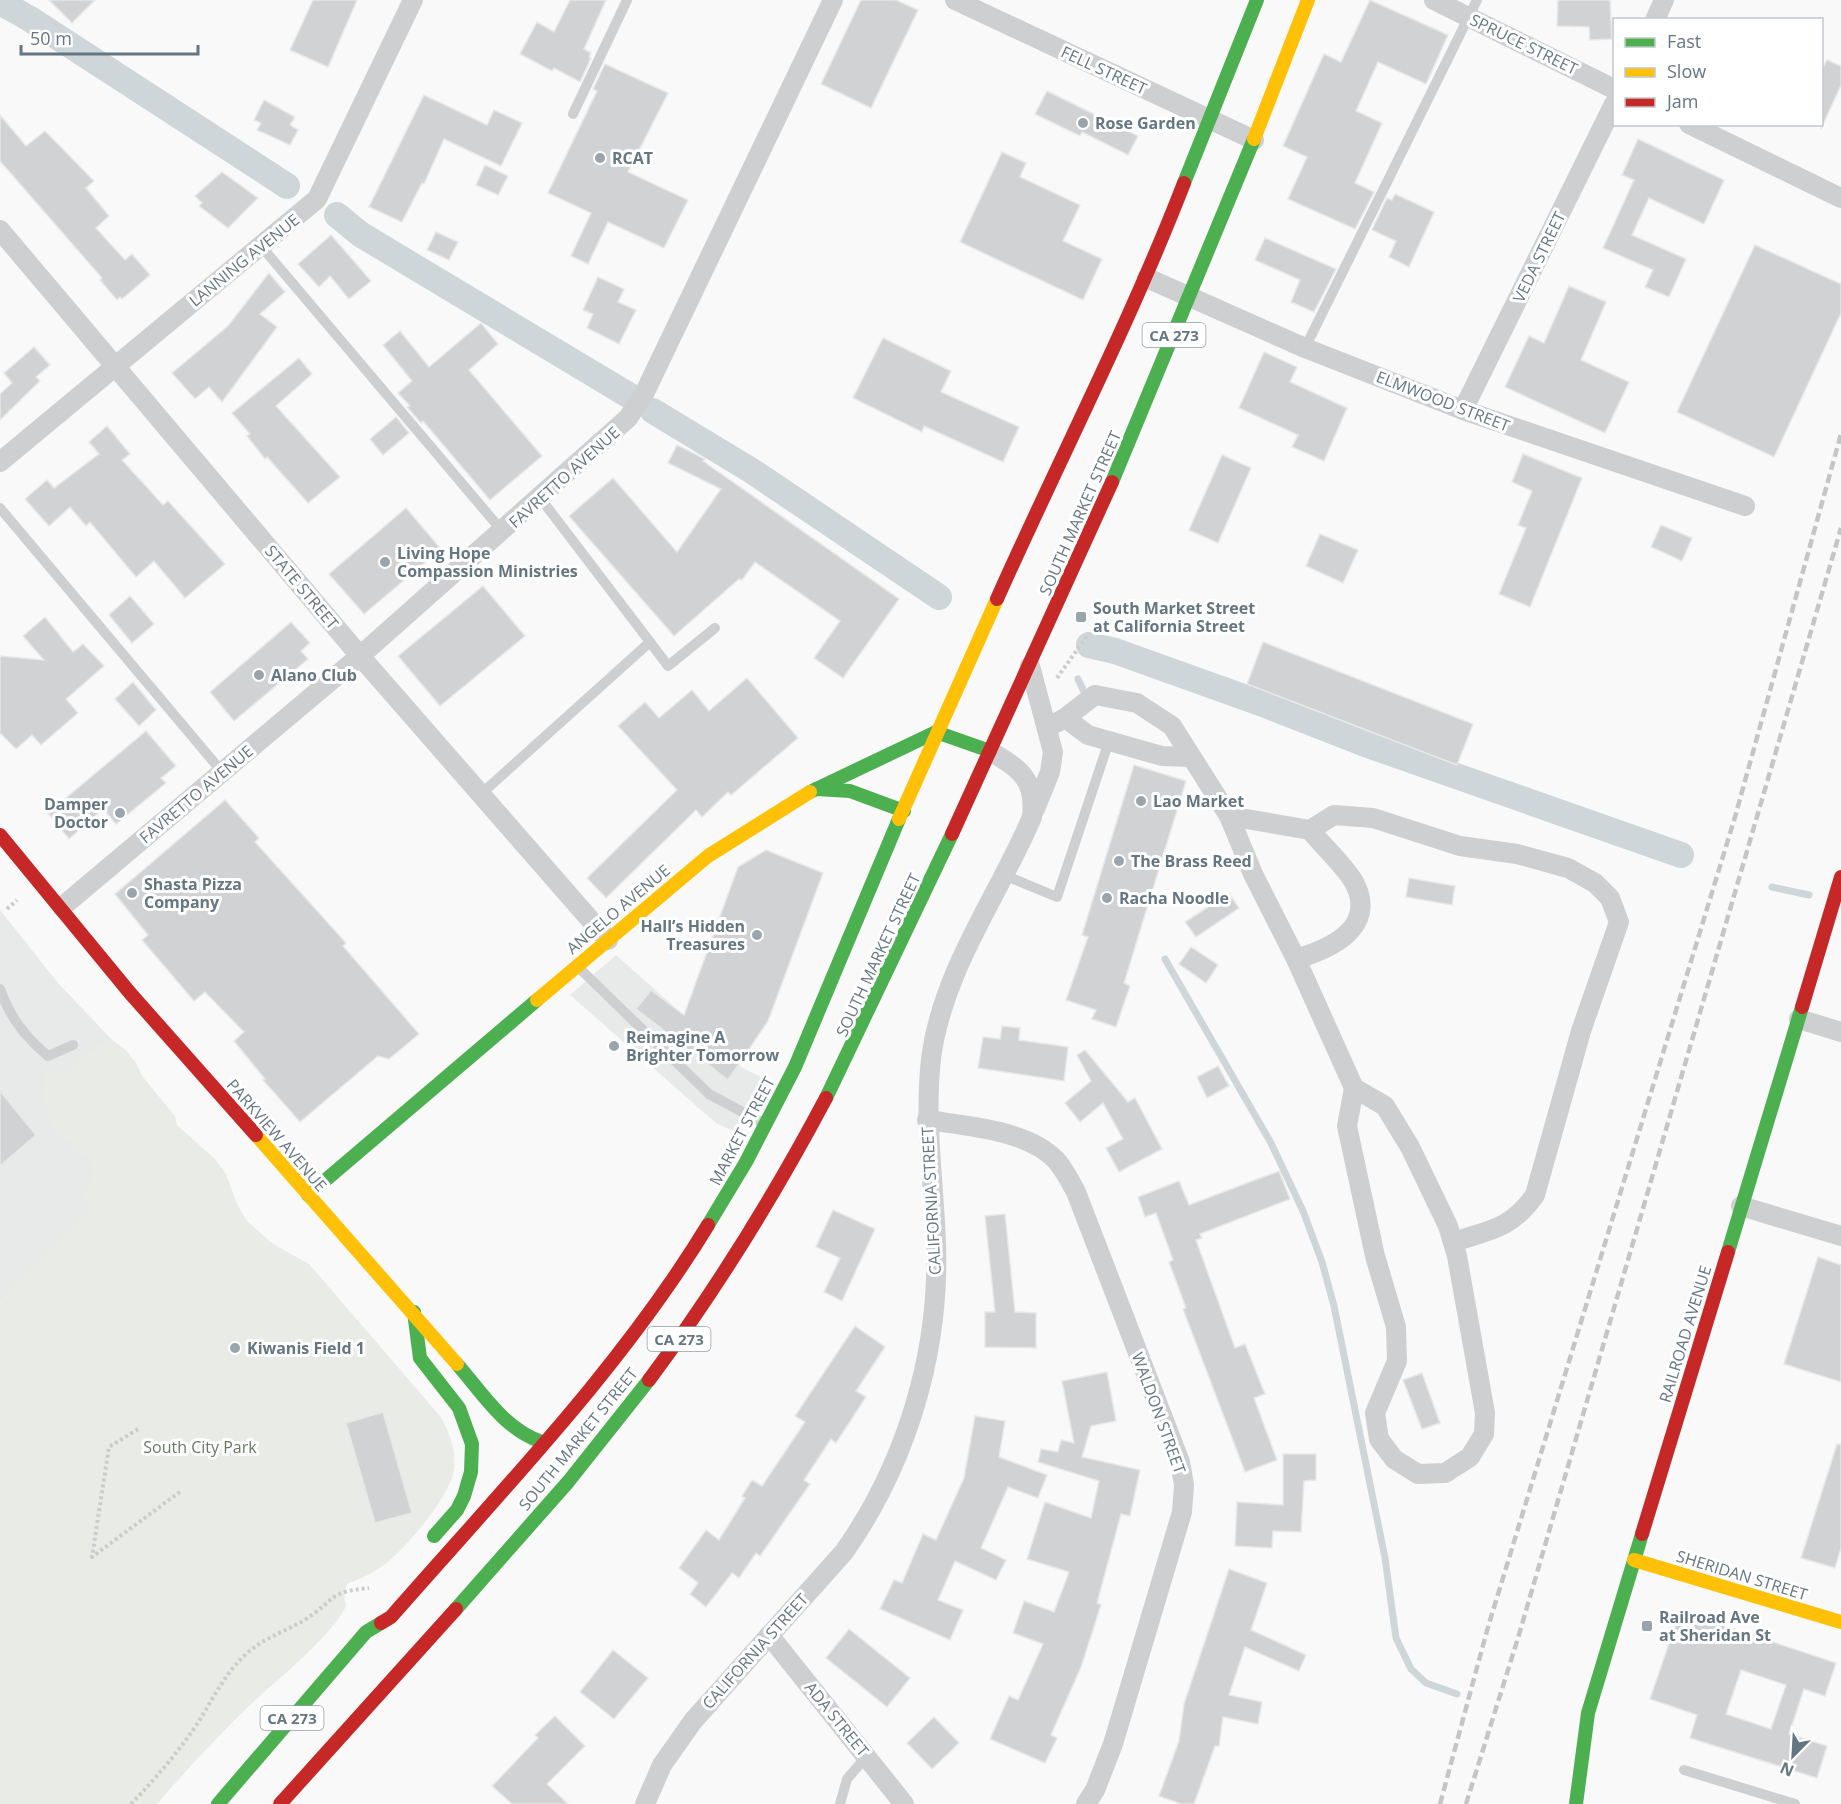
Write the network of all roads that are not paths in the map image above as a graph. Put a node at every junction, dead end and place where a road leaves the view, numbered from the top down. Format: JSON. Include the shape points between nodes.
{"nodes":[{"id":1,"x":413,"y":0,"type":"edge"},
{"id":2,"x":627,"y":0,"type":"edge"},
{"id":3,"x":833,"y":0,"type":"edge"},
{"id":4,"x":955,"y":0,"type":"edge"},
{"id":5,"x":1257,"y":0,"type":"edge"},
{"id":6,"x":1308,"y":0,"type":"edge"},
{"id":7,"x":1434,"y":0,"type":"edge"},
{"id":8,"x":1664,"y":0,"type":"edge"},
{"id":9,"x":1473,"y":8,"type":"edge"},
{"id":10,"x":1656,"y":18,"type":"edge"},
{"id":11,"x":1613,"y":87,"type":"edge"},
{"id":12,"x":1613,"y":106,"type":"edge"},
{"id":13,"x":573,"y":114,"type":"dead end"},
{"id":14,"x":1210,"y":120,"type":"junction"},
{"id":15,"x":1693,"y":126,"type":"edge"},
{"id":16,"x":1254,"y":140,"type":"junction"},
{"id":17,"x":1841,"y":198,"type":"edge"},
{"id":18,"x":0,"y":230,"type":"edge"},
{"id":19,"x":261,"y":246,"type":"junction"},
{"id":20,"x":1147,"y":278,"type":"junction"},
{"id":21,"x":1189,"y":297,"type":"junction"},
{"id":22,"x":1305,"y":348,"type":"junction"},
{"id":23,"x":114,"y":366,"type":"junction"},
{"id":24,"x":1463,"y":410,"type":"junction"},
{"id":25,"x":0,"y":462,"type":"edge"},
{"id":26,"x":541,"y":499,"type":"junction"},
{"id":27,"x":1746,"y":506,"type":"dead end"},
{"id":28,"x":0,"y":508,"type":"edge"},
{"id":29,"x":503,"y":532,"type":"junction"},
{"id":30,"x":715,"y":628,"type":"dead end"},
{"id":31,"x":650,"y":642,"type":"junction"},
{"id":32,"x":360,"y":656,"type":"junction"},
{"id":33,"x":1030,"y":666,"type":"junction"},
{"id":34,"x":1065,"y":718,"type":"junction"},
{"id":35,"x":1047,"y":729,"type":"junction"},
{"id":36,"x":936,"y":732,"type":"junction"},
{"id":37,"x":1109,"y":741,"type":"junction"},
{"id":38,"x":990,"y":751,"type":"junction"},
{"id":39,"x":1190,"y":757,"type":"junction"},
{"id":40,"x":223,"y":773,"type":"junction"},
{"id":41,"x":816,"y":789,"type":"junction"},
{"id":42,"x":481,"y":794,"type":"junction"},
{"id":43,"x":904,"y":811,"type":"junction"},
{"id":44,"x":1229,"y":816,"type":"junction"},
{"id":45,"x":1032,"y":817,"type":"junction"},
{"id":46,"x":1310,"y":830,"type":"junction"},
{"id":47,"x":0,"y":835,"type":"edge"},
{"id":48,"x":1004,"y":875,"type":"junction"},
{"id":49,"x":1841,"y":877,"type":"edge"},
{"id":50,"x":62,"y":907,"type":"junction"},
{"id":51,"x":608,"y":940,"type":"junction"},
{"id":52,"x":1296,"y":959,"type":"junction"},
{"id":53,"x":577,"y":966,"type":"junction"},
{"id":54,"x":0,"y":989,"type":"edge"},
{"id":55,"x":1798,"y":1019,"type":"junction"},
{"id":56,"x":1841,"y":1032,"type":"edge"},
{"id":57,"x":73,"y":1045,"type":"dead end"},
{"id":58,"x":1354,"y":1088,"type":"junction"},
{"id":59,"x":927,"y":1120,"type":"junction"},
{"id":60,"x":766,"y":1124,"type":"junction"},
{"id":61,"x":308,"y":1195,"type":"junction"},
{"id":62,"x":1741,"y":1206,"type":"junction"},
{"id":63,"x":1841,"y":1236,"type":"edge"},
{"id":64,"x":1453,"y":1242,"type":"junction"},
{"id":65,"x":414,"y":1312,"type":"junction"},
{"id":66,"x":614,"y":1426,"type":"junction"},
{"id":67,"x":584,"y":1437,"type":"dead end"},
{"id":68,"x":542,"y":1442,"type":"junction"},
{"id":69,"x":565,"y":1442,"type":"dead end"},
{"id":70,"x":539,"y":1472,"type":"dead end"},
{"id":71,"x":428,"y":1543,"type":"dead end"},
{"id":72,"x":1634,"y":1560,"type":"junction"},
{"id":73,"x":376,"y":1606,"type":"dead end"},
{"id":74,"x":434,"y":1615,"type":"dead end"},
{"id":75,"x":1841,"y":1622,"type":"edge"},
{"id":76,"x":366,"y":1632,"type":"junction"},
{"id":77,"x":769,"y":1635,"type":"junction"},
{"id":78,"x":429,"y":1639,"type":"junction"},
{"id":79,"x":867,"y":1755,"type":"junction"},
{"id":80,"x":1684,"y":1770,"type":"dead end"},
{"id":81,"x":218,"y":1804,"type":"edge"},
{"id":82,"x":280,"y":1804,"type":"edge"},
{"id":83,"x":645,"y":1804,"type":"edge"},
{"id":84,"x":840,"y":1804,"type":"edge"},
{"id":85,"x":904,"y":1804,"type":"edge"},
{"id":86,"x":1086,"y":1804,"type":"edge"},
{"id":87,"x":1576,"y":1804,"type":"edge"},
{"id":88,"x":1795,"y":1804,"type":"edge"}],
"edges":[{"from":1,"to":19,"type":"street","name":"LANNING AVENUE","via":[[316,199]]},
{"from":2,"to":13,"type":"lane"},
{"from":3,"to":26,"type":"street","name":"FAVRETTO AVENUE","via":[[640,401],[618,429]]},
{"from":4,"to":14,"type":"street","name":"FELL STREET"},
{"from":5,"to":14,"type":"main road","number":"CA 273"},
{"from":6,"to":16,"type":"main road","name":"SOUTH MARKET STREET","number":"CA 273"},
{"from":7,"to":9,"type":"street","name":"SPRUCE STREET"},
{"from":8,"to":10,"type":"street"},
{"from":9,"to":11,"type":"street","name":"SPRUCE STREET"},
{"from":9,"to":22,"type":"lane"},
{"from":12,"to":24,"type":"street","name":"VEDA STREET"},
{"from":14,"to":16,"type":"street","name":"FELL STREET"},
{"from":14,"to":20,"type":"main road","number":"CA 273"},
{"from":15,"to":17,"type":"street"},
{"from":16,"to":21,"type":"main road","name":"SOUTH MARKET STREET","number":"CA 273"},
{"from":18,"to":23,"type":"street","name":"STATE STREET"},
{"from":19,"to":23,"type":"street","name":"LANNING AVENUE"},
{"from":19,"to":29,"type":"lane"},
{"from":20,"to":21,"type":"street","name":"ELMWOOD STREET"},
{"from":20,"to":36,"type":"main road","number":"CA 273"},
{"from":21,"to":22,"type":"street","name":"ELMWOOD STREET"},
{"from":21,"to":33,"type":"main road","name":"SOUTH MARKET STREET","number":"CA 273"},
{"from":22,"to":24,"type":"street","name":"ELMWOOD STREET"},
{"from":23,"to":25,"type":"street","name":"LANNING AVENUE"},
{"from":23,"to":32,"type":"street","name":"STATE STREET"},
{"from":24,"to":27,"type":"street","name":"ELMWOOD STREET"},
{"from":26,"to":29,"type":"street","name":"FAVRETTO AVENUE"},
{"from":26,"to":31,"type":"lane"},
{"from":28,"to":40,"type":"lane"},
{"from":29,"to":32,"type":"street","name":"FAVRETTO AVENUE"},
{"from":30,"to":31,"type":"lane","via":[[669,666]]},
{"from":31,"to":42,"type":"lane"},
{"from":32,"to":40,"type":"street","name":"FAVRETTO AVENUE"},
{"from":32,"to":42,"type":"street","name":"STATE STREET"},
{"from":33,"to":35,"type":"street","name":"CALIFORNIA STREET"},
{"from":33,"to":38,"type":"main road","name":"SOUTH MARKET STREET","number":"CA 273"},
{"from":34,"to":35,"type":"street"},
{"from":34,"to":37,"type":"street","via":[[1088,735]]},
{"from":34,"to":39,"type":"street","via":[[1095,695],[1137,703],[1172,726]]},
{"from":35,"to":45,"type":"street","name":"CALIFORNIA STREET","via":[[1052,762]]},
{"from":36,"to":38,"type":"main road"},
{"from":36,"to":41,"type":"main road","name":"ANGELO AVENUE"},
{"from":36,"to":43,"type":"main road","name":"MARKET STREET","number":"CA 273"},
{"from":37,"to":39,"type":"street","via":[[1162,756]]},
{"from":37,"to":48,"type":"lane","via":[[1057,897]]},
{"from":38,"to":45,"type":"street","via":[[1027,779]]},
{"from":38,"to":66,"type":"main road","name":"SOUTH MARKET STREET","number":"CA 273","via":[[816,1118],[729,1267]]},
{"from":39,"to":44,"type":"street"},
{"from":40,"to":50,"type":"street","name":"FAVRETTO AVENUE"},
{"from":41,"to":43,"type":"main road","via":[[850,791]]},
{"from":41,"to":51,"type":"main road","name":"ANGELO AVENUE","via":[[718,848]]},
{"from":42,"to":51,"type":"street","name":"STATE STREET"},
{"from":43,"to":60,"type":"main road","name":"MARKET STREET","number":"CA 273","via":[[800,1056]]},
{"from":44,"to":46,"type":"street"},
{"from":44,"to":52,"type":"street"},
{"from":45,"to":48,"type":"street","name":"CALIFORNIA STREET"},
{"from":46,"to":52,"type":"street","via":[[1355,883],[1361,904],[1346,937],[1323,951]]},
{"from":46,"to":64,"type":"street","via":[[1334,815],[1373,818],[1460,846],[1517,854],[1568,868],[1595,883],[1610,898],[1619,922],[1581,1031],[1535,1195],[1504,1226]]},
{"from":47,"to":50,"type":"main road","name":"PARKVIEW AVENUE"},
{"from":48,"to":59,"type":"street","name":"CALIFORNIA STREET","via":[[954,977],[940,1017]]},
{"from":49,"to":55,"type":"main road","name":"RAILROAD AVENUE"},
{"from":50,"to":61,"type":"main road","name":"PARKVIEW AVENUE","via":[[130,993]]},
{"from":51,"to":53,"type":"main road","name":"ANGELO AVENUE"},
{"from":52,"to":58,"type":"street"},
{"from":53,"to":60,"type":"lane","via":[[709,1094]]},
{"from":53,"to":61,"type":"main road","name":"ANGELO AVENUE"},
{"from":54,"to":57,"type":"lane","via":[[8,1012],[29,1041],[48,1056]]},
{"from":55,"to":56,"type":"street"},
{"from":55,"to":62,"type":"main road","name":"RAILROAD AVENUE"},
{"from":58,"to":64,"type":"street","via":[[1384,1106],[1422,1171]]},
{"from":58,"to":64,"type":"street","via":[[1347,1125],[1375,1256],[1396,1327],[1397,1361],[1375,1413],[1379,1439],[1394,1459],[1418,1474],[1445,1473],[1470,1457],[1484,1434],[1485,1413]]},
{"from":59,"to":77,"type":"street","name":"CALIFORNIA STREET","via":[[936,1245],[935,1287],[930,1339],[915,1405],[879,1496],[863,1524],[844,1552]]},
{"from":59,"to":86,"type":"street","name":"WALDON STREET","via":[[1022,1138],[1057,1162],[1076,1192],[1180,1462],[1184,1485],[1182,1512],[1113,1744]]},
{"from":60,"to":68,"type":"main road","name":"MARKET STREET","number":"CA 273","via":[[721,1204],[662,1295],[588,1391]]},
{"from":61,"to":65,"type":"main road","name":"PARKVIEW AVENUE"},
{"from":62,"to":63,"type":"street"},
{"from":62,"to":72,"type":"main road","name":"RAILROAD AVENUE"},
{"from":65,"to":68,"type":"main road","name":"PARKVIEW AVENUE","via":[[509,1425]]},
{"from":65,"to":71,"type":"main road","via":[[420,1358],[459,1408],[472,1444],[471,1472],[464,1496]]},
{"from":66,"to":67,"type":"main road"},
{"from":66,"to":78,"type":"main road","name":"SOUTH MARKET STREET","number":"CA 273"},
{"from":68,"to":69,"type":"main road"},
{"from":68,"to":70,"type":"main road"},
{"from":68,"to":76,"type":"main road","name":"SOUTH MARKET STREET","number":"CA 273","via":[[391,1617]]},
{"from":72,"to":75,"type":"main road","name":"SHERIDAN STREET"},
{"from":72,"to":87,"type":"main road","name":"RAILROAD AVENUE","via":[[1588,1713]]},
{"from":73,"to":76,"type":"main road"},
{"from":74,"to":78,"type":"main road"},
{"from":76,"to":81,"type":"main road","name":"SOUTH MARKET STREET","number":"CA 273"},
{"from":77,"to":79,"type":"street","name":"ADA STREET"},
{"from":77,"to":83,"type":"street","name":"CALIFORNIA STREET","via":[[687,1728],[662,1766]]},
{"from":78,"to":82,"type":"main road","name":"SOUTH MARKET STREET","number":"CA 273"},
{"from":79,"to":84,"type":"lane","via":[[847,1779]]},
{"from":79,"to":85,"type":"street","name":"ADA STREET"},
{"from":80,"to":88,"type":"lane"}]}
